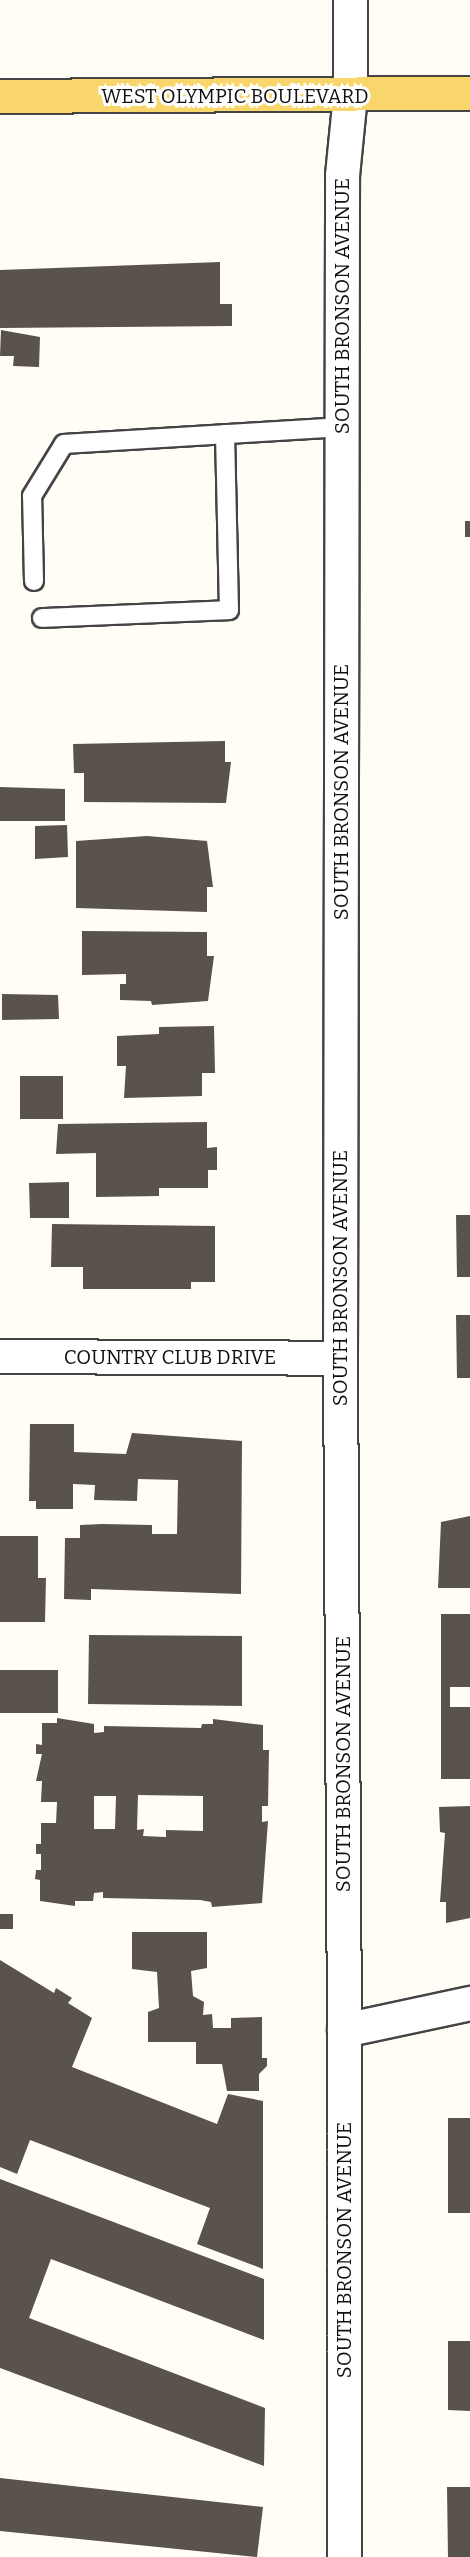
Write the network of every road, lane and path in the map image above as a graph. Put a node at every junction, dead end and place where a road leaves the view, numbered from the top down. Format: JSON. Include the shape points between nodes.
{"nodes":[{"id":1,"x":350,"y":0,"type":"edge"},
{"id":2,"x":470,"y":93,"type":"edge"},
{"id":3,"x":350,"y":95,"type":"junction"},
{"id":4,"x":0,"y":96,"type":"edge"},
{"id":5,"x":342,"y":427,"type":"junction"},
{"id":6,"x":225,"y":434,"type":"junction"},
{"id":7,"x":34,"y":581,"type":"dead end"},
{"id":8,"x":42,"y":618,"type":"dead end"},
{"id":9,"x":0,"y":1356,"type":"edge"},
{"id":10,"x":340,"y":1358,"type":"junction"},
{"id":11,"x":470,"y":2003,"type":"edge"},
{"id":12,"x":344,"y":2030,"type":"junction"},
{"id":13,"x":344,"y":2557,"type":"edge"}],
"edges":[{"from":1,"to":3,"type":"street","name":"SOUTH BRONSON AVENUE"},
{"from":2,"to":3,"type":"main road","name":"WEST OLYMPIC BOULEVARD"},
{"from":3,"to":4,"type":"main road","name":"WEST OLYMPIC BOULEVARD"},
{"from":3,"to":5,"type":"street","name":"SOUTH BRONSON AVENUE","via":[[342,175]]},
{"from":5,"to":6,"type":"lane"},
{"from":5,"to":10,"type":"street","name":"SOUTH BRONSON AVENUE"},
{"from":6,"to":7,"type":"lane","via":[[64,444],[32,496]]},
{"from":6,"to":8,"type":"lane","via":[[229,610]]},
{"from":9,"to":10,"type":"street","name":"COUNTRY CLUB DRIVE"},
{"from":10,"to":12,"type":"street","name":"SOUTH BRONSON AVENUE"},
{"from":11,"to":12,"type":"street"},
{"from":12,"to":13,"type":"street","name":"SOUTH BRONSON AVENUE"}]}
